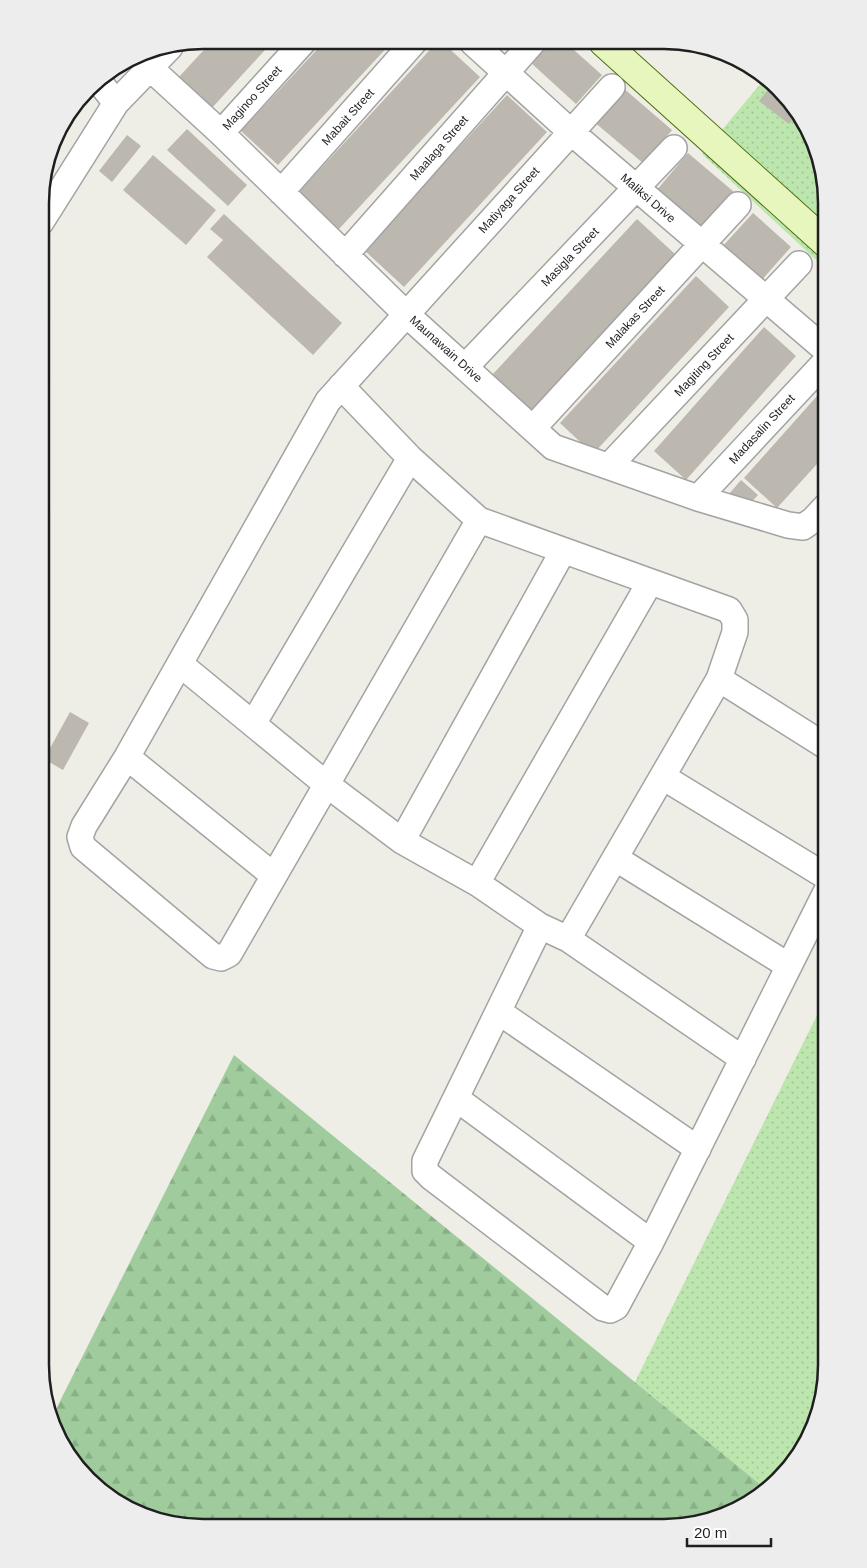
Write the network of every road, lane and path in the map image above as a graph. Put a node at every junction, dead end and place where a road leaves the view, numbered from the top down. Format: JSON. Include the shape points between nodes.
{"nodes":[{"id":1,"x":297,"y":49,"type":"edge"},
{"id":2,"x":408,"y":49,"type":"edge"},
{"id":3,"x":480,"y":49,"type":"edge"},
{"id":4,"x":527,"y":49,"type":"edge"},
{"id":5,"x":611,"y":49,"type":"edge"},
{"id":6,"x":163,"y":54,"type":"edge"},
{"id":7,"x":150,"y":68,"type":"junction"},
{"id":8,"x":506,"y":73,"type":"junction"},
{"id":9,"x":102,"y":86,"type":"edge"},
{"id":10,"x":612,"y":87,"type":"dead end"},
{"id":11,"x":116,"y":103,"type":"junction"},
{"id":12,"x":221,"y":132,"type":"junction"},
{"id":13,"x":571,"y":132,"type":"junction"},
{"id":14,"x":674,"y":148,"type":"dead end"},
{"id":15,"x":636,"y":188,"type":"junction"},
{"id":16,"x":282,"y":192,"type":"junction"},
{"id":17,"x":738,"y":206,"type":"dead end"},
{"id":18,"x":49,"y":209,"type":"edge"},
{"id":19,"x":818,"y":236,"type":"edge"},
{"id":20,"x":702,"y":245,"type":"junction"},
{"id":21,"x":345,"y":254,"type":"junction"},
{"id":22,"x":799,"y":264,"type":"dead end"},
{"id":23,"x":766,"y":299,"type":"junction"},
{"id":24,"x":406,"y":314,"type":"junction"},
{"id":25,"x":818,"y":343,"type":"edge"},
{"id":26,"x":466,"y":366,"type":"junction"},
{"id":27,"x":818,"y":370,"type":"edge"},
{"id":28,"x":341,"y":386,"type":"junction"},
{"id":29,"x":533,"y":428,"type":"junction"},
{"id":30,"x":410,"y":458,"type":"junction"},
{"id":31,"x":609,"y":466,"type":"junction"},
{"id":32,"x":698,"y":498,"type":"junction"},
{"id":33,"x":818,"y":515,"type":"edge"},
{"id":34,"x":479,"y":520,"type":"junction"},
{"id":35,"x":564,"y":551,"type":"junction"},
{"id":36,"x":650,"y":582,"type":"junction"},
{"id":37,"x":180,"y":664,"type":"junction"},
{"id":38,"x":719,"y":679,"type":"junction"},
{"id":39,"x":252,"y":724,"type":"junction"},
{"id":40,"x":818,"y":741,"type":"edge"},
{"id":41,"x":127,"y":757,"type":"junction"},
{"id":42,"x":663,"y":777,"type":"junction"},
{"id":43,"x":326,"y":784,"type":"junction"},
{"id":44,"x":402,"y":841,"type":"junction"},
{"id":45,"x":616,"y":858,"type":"junction"},
{"id":46,"x":818,"y":872,"type":"edge"},
{"id":47,"x":273,"y":875,"type":"junction"},
{"id":48,"x":477,"y":884,"type":"junction"},
{"id":49,"x":818,"y":908,"type":"edge"},
{"id":50,"x":540,"y":926,"type":"junction"},
{"id":51,"x":568,"y":939,"type":"junction"},
{"id":52,"x":789,"y":966,"type":"junction"},
{"id":53,"x":499,"y":1012,"type":"junction"},
{"id":54,"x":743,"y":1059,"type":"junction"},
{"id":55,"x":457,"y":1099,"type":"junction"},
{"id":56,"x":698,"y":1149,"type":"junction"},
{"id":57,"x":651,"y":1242,"type":"junction"}],
"edges":[{"from":1,"to":12,"type":"street","name":"Maginoo Street"},
{"from":2,"to":16,"type":"street","name":"Mabait Street"},
{"from":3,"to":8,"type":"street","name":"Maliksi Drive"},
{"from":4,"to":8,"type":"street","name":"Maalaga Street"},
{"from":5,"to":19,"type":"street"},
{"from":6,"to":7,"type":"street"},
{"from":7,"to":11,"type":"street"},
{"from":7,"to":12,"type":"street","name":"Maunawain Drive"},
{"from":8,"to":13,"type":"street","name":"Maliksi Drive"},
{"from":8,"to":21,"type":"street","name":"Maalaga Street"},
{"from":9,"to":11,"type":"street"},
{"from":10,"to":13,"type":"street","name":"Matiyaga Street"},
{"from":11,"to":18,"type":"street"},
{"from":12,"to":16,"type":"street","name":"Maunawain Drive"},
{"from":13,"to":15,"type":"street","name":"Maliksi Drive"},
{"from":13,"to":24,"type":"street","name":"Matiyaga Street"},
{"from":14,"to":15,"type":"street","name":"Masigla Street"},
{"from":15,"to":20,"type":"street","name":"Maliksi Drive"},
{"from":15,"to":26,"type":"street","name":"Masigla Street"},
{"from":16,"to":21,"type":"street","name":"Maunawain Drive"},
{"from":17,"to":20,"type":"street","name":"Malakas Street"},
{"from":20,"to":23,"type":"street","name":"Maliksi Drive"},
{"from":20,"to":29,"type":"street","name":"Malakas Street"},
{"from":21,"to":24,"type":"street","name":"Maunawain Drive"},
{"from":22,"to":23,"type":"street","name":"Magiting Street"},
{"from":23,"to":25,"type":"street","name":"Maliksi Drive"},
{"from":23,"to":31,"type":"street","name":"Magiting Street"},
{"from":24,"to":26,"type":"street","name":"Maunawain Drive"},
{"from":24,"to":28,"type":"street","name":"Matiyaga Street"},
{"from":26,"to":29,"type":"street","name":"Maunawain Drive"},
{"from":27,"to":32,"type":"street","name":"Madasalin Street"},
{"from":28,"to":30,"type":"street"},
{"from":28,"to":37,"type":"street","name":"Matiyaga Street","via":[[328,401]]},
{"from":29,"to":31,"type":"street","name":"Maunawain Drive","via":[[553,447]]},
{"from":30,"to":34,"type":"street"},
{"from":30,"to":39,"type":"street"},
{"from":31,"to":32,"type":"street","name":"Maunawain Drive"},
{"from":32,"to":33,"type":"street","name":"Maunawain Drive","via":[[788,525],[803,527]]},
{"from":34,"to":35,"type":"street"},
{"from":34,"to":43,"type":"street"},
{"from":35,"to":36,"type":"street"},
{"from":35,"to":44,"type":"street"},
{"from":36,"to":38,"type":"street","via":[[729,610],[735,620],[735,632]]},
{"from":36,"to":48,"type":"street"},
{"from":37,"to":39,"type":"street"},
{"from":37,"to":41,"type":"street","name":"Matiyaga Street"},
{"from":38,"to":40,"type":"street"},
{"from":38,"to":42,"type":"street"},
{"from":39,"to":43,"type":"street"},
{"from":41,"to":47,"type":"street"},
{"from":41,"to":47,"type":"street","name":"Matiyaga Street","via":[[84,826],[80,837],[83,847],[213,956],[221,958],[228,954]]},
{"from":42,"to":45,"type":"street"},
{"from":42,"to":46,"type":"street"},
{"from":43,"to":44,"type":"street"},
{"from":43,"to":47,"type":"street"},
{"from":44,"to":48,"type":"street"},
{"from":45,"to":51,"type":"street"},
{"from":45,"to":52,"type":"street"},
{"from":48,"to":50,"type":"street"},
{"from":49,"to":52,"type":"street"},
{"from":50,"to":51,"type":"street"},
{"from":50,"to":53,"type":"street"},
{"from":51,"to":54,"type":"street"},
{"from":52,"to":54,"type":"street"},
{"from":53,"to":55,"type":"street"},
{"from":53,"to":56,"type":"street"},
{"from":54,"to":56,"type":"street"},
{"from":55,"to":57,"type":"street"},
{"from":55,"to":57,"type":"street","via":[[425,1161],[426,1171],[603,1308],[610,1310],[616,1306]]},
{"from":56,"to":57,"type":"street"}]}
